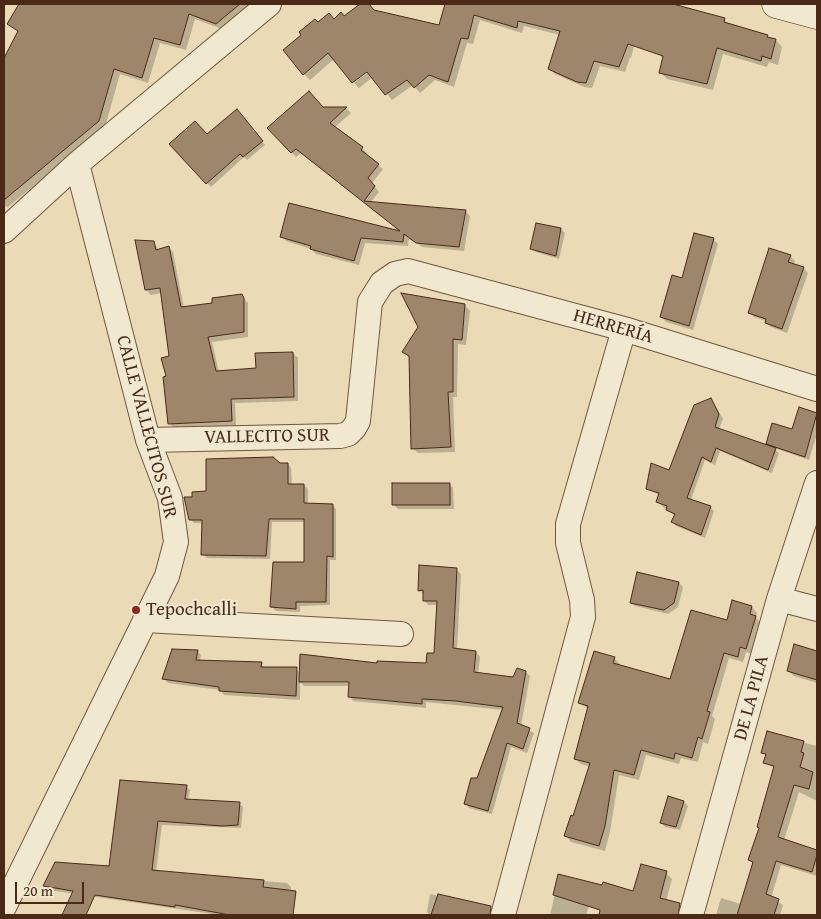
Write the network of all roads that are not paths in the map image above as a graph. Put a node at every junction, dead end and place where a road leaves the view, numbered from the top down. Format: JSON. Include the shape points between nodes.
{"nodes":[{"id":1,"x":269,"y":4,"type":"edge"},
{"id":2,"x":776,"y":4,"type":"edge"},
{"id":3,"x":817,"y":15,"type":"edge"},
{"id":4,"x":77,"y":164,"type":"junction"},
{"id":5,"x":4,"y":231,"type":"edge"},
{"id":6,"x":408,"y":271,"type":"joint"},
{"id":7,"x":624,"y":329,"type":"junction"},
{"id":8,"x":817,"y":389,"type":"edge"},
{"id":9,"x":148,"y":440,"type":"junction"},
{"id":10,"x":817,"y":483,"type":"edge"},
{"id":11,"x":780,"y":599,"type":"junction"},
{"id":12,"x":817,"y":609,"type":"edge"},
{"id":13,"x":145,"y":620,"type":"junction"},
{"id":14,"x":400,"y":634,"type":"dead end"},
{"id":15,"x":4,"y":907,"type":"edge"},
{"id":16,"x":503,"y":915,"type":"edge"},
{"id":17,"x":691,"y":915,"type":"edge"}],
"edges":[{"from":1,"to":4,"type":"street"},
{"from":2,"to":3,"type":"street"},
{"from":4,"to":5,"type":"street"},
{"from":4,"to":9,"type":"street","name":"CALLE VALLECITOS SUR"},
{"from":6,"to":7,"type":"street","name":"HERRERÍA"},
{"from":6,"to":9,"type":"street","name":"VALLECITO SUR","via":[[395,274],[382,283],[370,302],[358,420],[348,434]]},
{"from":7,"to":8,"type":"street","name":"HERRERÍA"},
{"from":7,"to":16,"type":"street","via":[[568,524],[568,543],[583,617]]},
{"from":9,"to":13,"type":"street","name":"CALLE VALLECITOS SUR","via":[[170,498],[176,542],[167,576]]},
{"from":10,"to":11,"type":"street","name":"DE LA PILA"},
{"from":11,"to":12,"type":"street"},
{"from":11,"to":17,"type":"street","name":"DE LA PILA"},
{"from":13,"to":14,"type":"street"},
{"from":13,"to":15,"type":"street","name":"CALLE VALLECITOS SUR"}]}
